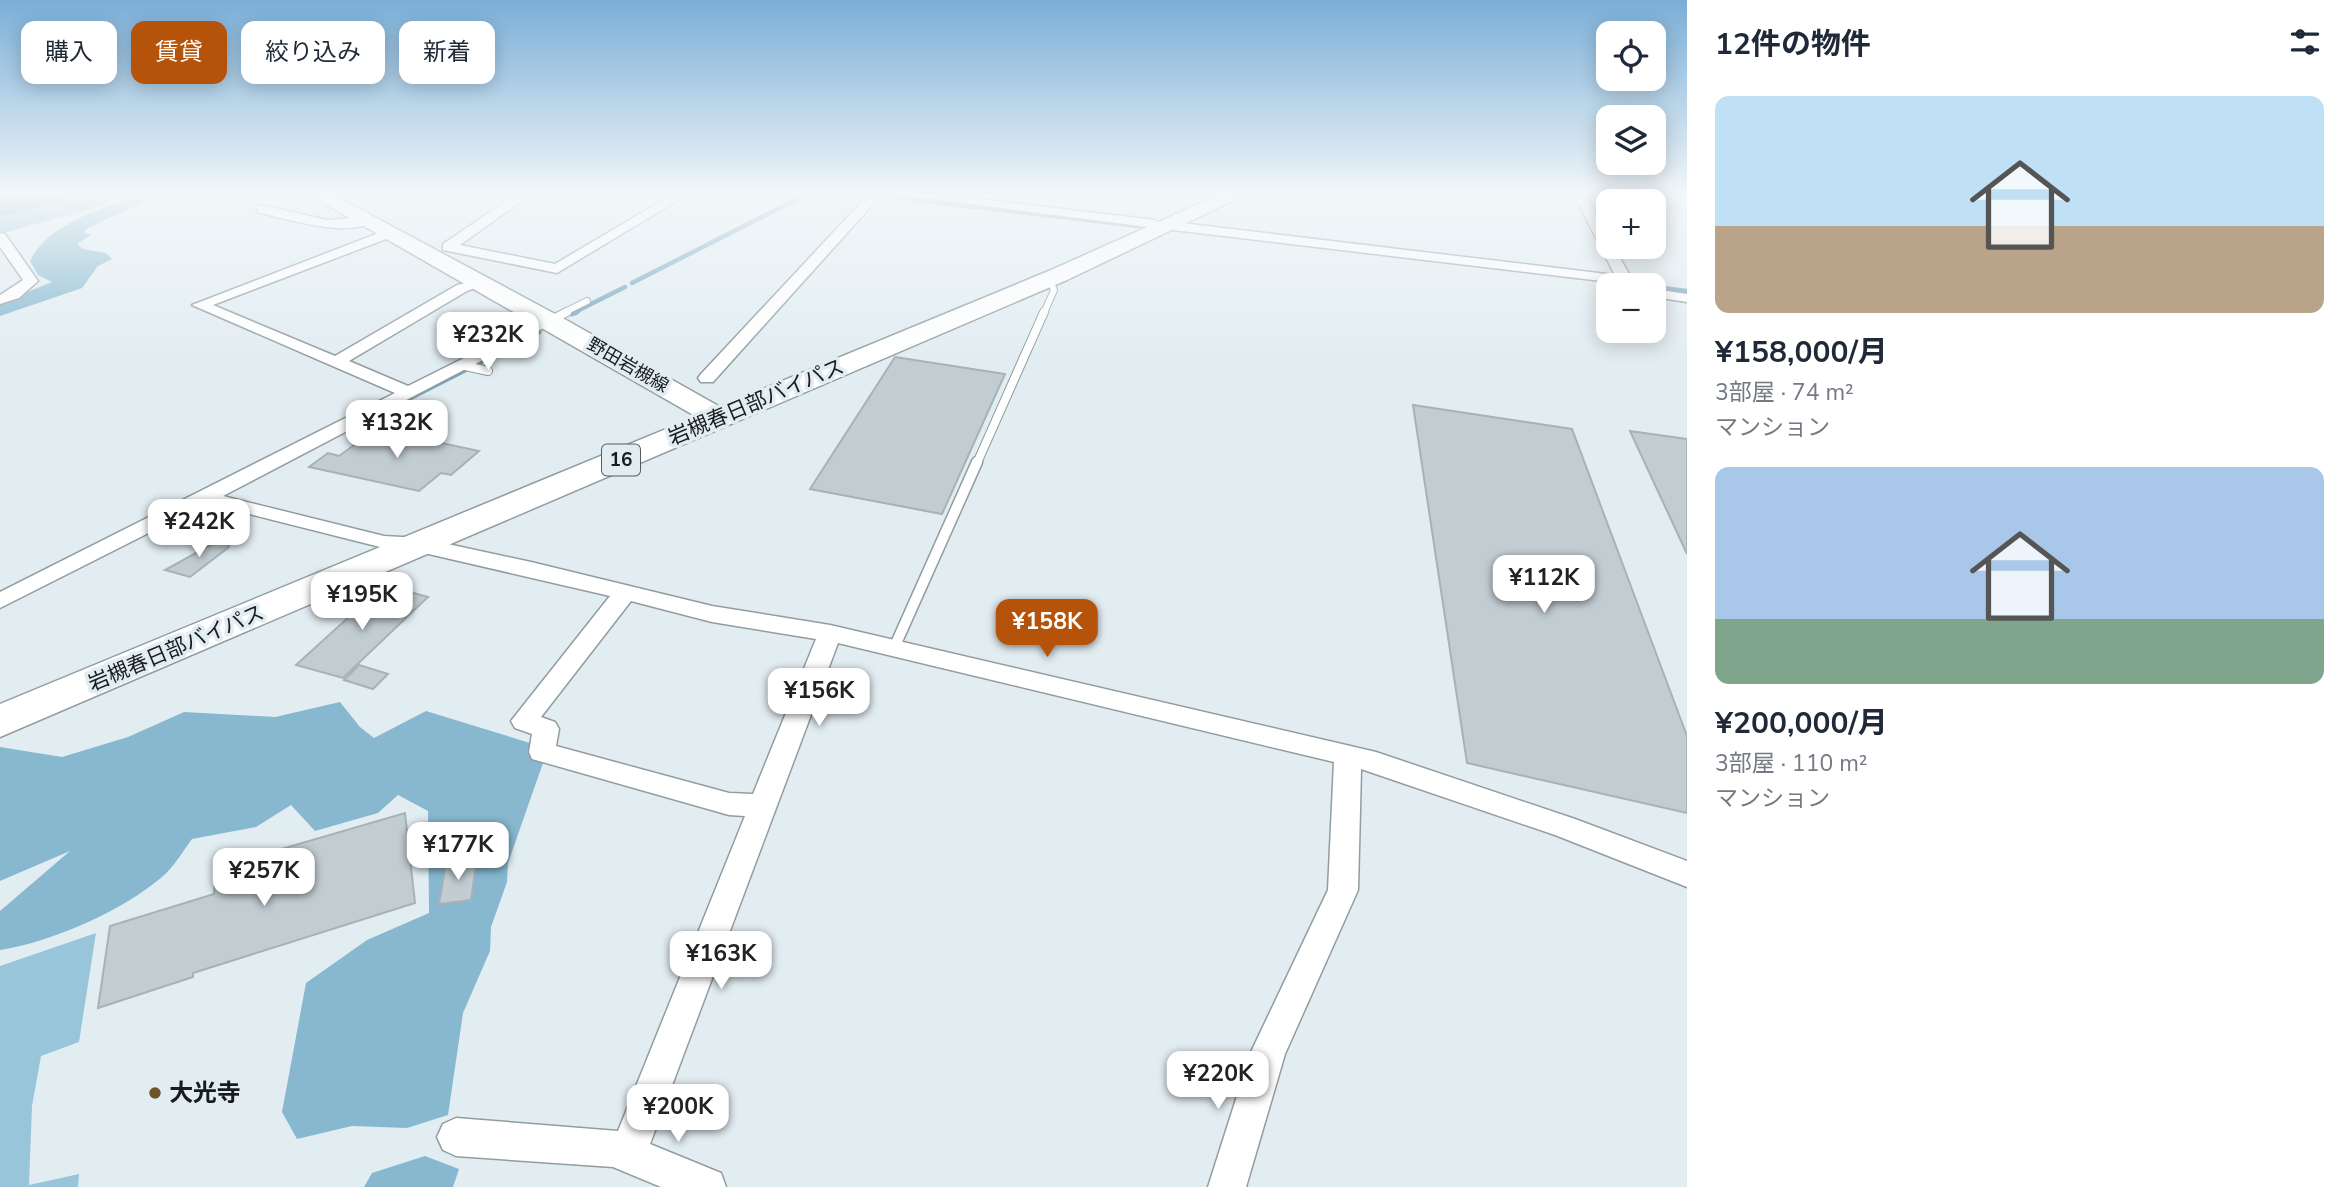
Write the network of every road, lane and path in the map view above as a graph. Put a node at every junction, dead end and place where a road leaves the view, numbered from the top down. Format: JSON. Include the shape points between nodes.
{"nodes":[{"id":1,"x":8,"y":248,"type":"edge"},
{"id":2,"x":349,"y":248,"type":"edge"},
{"id":3,"x":417,"y":248,"type":"edge"},
{"id":4,"x":458,"y":248,"type":"edge"},
{"id":5,"x":461,"y":248,"type":"edge"},
{"id":6,"x":592,"y":248,"type":"edge"},
{"id":7,"x":826,"y":248,"type":"edge"},
{"id":8,"x":1126,"y":248,"type":"edge"},
{"id":9,"x":1127,"y":248,"type":"edge"},
{"id":10,"x":1344,"y":248,"type":"edge"},
{"id":11,"x":1608,"y":248,"type":"edge"},
{"id":12,"x":435,"y":258,"type":"junction"},
{"id":13,"x":512,"y":259,"type":"junction"},
{"id":14,"x":18,"y":262,"type":"junction"},
{"id":15,"x":0,"y":267,"type":"edge"},
{"id":16,"x":1621,"y":273,"type":"edge"},
{"id":17,"x":1049,"y":279,"type":"junction"},
{"id":18,"x":1596,"y":279,"type":"edge"},
{"id":19,"x":475,"y":280,"type":"junction"},
{"id":20,"x":1666,"y":295,"type":"edge"},
{"id":21,"x":1687,"y":298,"type":"edge"},
{"id":22,"x":0,"y":300,"type":"edge"},
{"id":23,"x":587,"y":301,"type":"dead end"},
{"id":24,"x":549,"y":321,"type":"junction"},
{"id":25,"x":338,"y":361,"type":"junction"},
{"id":26,"x":461,"y":365,"type":"junction"},
{"id":27,"x":488,"y":371,"type":"dead end"},
{"id":28,"x":706,"y":378,"type":"dead end"},
{"id":29,"x":410,"y":393,"type":"junction"},
{"id":30,"x":712,"y":414,"type":"junction"},
{"id":31,"x":220,"y":501,"type":"dead end"},
{"id":32,"x":384,"y":542,"type":"junction"},
{"id":33,"x":420,"y":545,"type":"junction"},
{"id":34,"x":625,"y":593,"type":"junction"},
{"id":35,"x":0,"y":601,"type":"edge"},
{"id":36,"x":830,"y":633,"type":"junction"},
{"id":37,"x":894,"y":648,"type":"junction"},
{"id":38,"x":0,"y":701,"type":"edge"},
{"id":39,"x":0,"y":721,"type":"edge"},
{"id":40,"x":1348,"y":756,"type":"junction"},
{"id":41,"x":765,"y":806,"type":"junction"},
{"id":42,"x":1687,"y":874,"type":"edge"},
{"id":43,"x":456,"y":1137,"type":"dead end"},
{"id":44,"x":627,"y":1156,"type":"junction"},
{"id":45,"x":708,"y":1187,"type":"edge"},
{"id":46,"x":1227,"y":1187,"type":"edge"}],
"edges":[{"from":1,"to":14,"type":"street"},
{"from":2,"to":25,"type":"street","via":[[200,305]]},
{"from":3,"to":12,"type":"main road","name":"野田岩槻線"},
{"from":4,"to":12,"type":"street"},
{"from":5,"to":13,"type":"street"},
{"from":6,"to":13,"type":"street","via":[[557,269]]},
{"from":7,"to":28,"type":"street"},
{"from":8,"to":17,"type":"highway","name":"岩槻春日部バイパス","number":"16"},
{"from":9,"to":30,"type":"highway","name":"岩槻春日部バイパス","number":"16"},
{"from":10,"to":18,"type":"street"},
{"from":11,"to":16,"type":"street"},
{"from":12,"to":19,"type":"main road","name":"野田岩槻線"},
{"from":13,"to":19,"type":"street"},
{"from":14,"to":15,"type":"street"},
{"from":14,"to":22,"type":"street","via":[[32,281]]},
{"from":17,"to":30,"type":"highway","name":"岩槻春日部バイパス","number":"16"},
{"from":17,"to":37,"type":"lane","via":[[1054,290],[1026,360]]},
{"from":19,"to":24,"type":"main road","name":"野田岩槻線"},
{"from":19,"to":25,"type":"street"},
{"from":20,"to":21,"type":"street"},
{"from":23,"to":24,"type":"lane"},
{"from":24,"to":26,"type":"street"},
{"from":24,"to":30,"type":"main road","name":"野田岩槻線"},
{"from":25,"to":29,"type":"street"},
{"from":26,"to":27,"type":"lane"},
{"from":26,"to":29,"type":"street"},
{"from":29,"to":35,"type":"street"},
{"from":30,"to":32,"type":"highway","name":"岩槻春日部バイパス","number":"16"},
{"from":30,"to":33,"type":"highway","name":"岩槻春日部バイパス","number":"16"},
{"from":31,"to":32,"type":"street"},
{"from":32,"to":33,"type":"street"},
{"from":32,"to":38,"type":"highway","name":"岩槻春日部バイパス","number":"16"},
{"from":33,"to":34,"type":"street"},
{"from":33,"to":39,"type":"highway","name":"岩槻春日部バイパス","number":"16"},
{"from":34,"to":36,"type":"street","via":[[712,614]]},
{"from":34,"to":41,"type":"street","via":[[524,721],[546,729],[542,752],[729,804]]},
{"from":36,"to":37,"type":"street"},
{"from":36,"to":41,"type":"street"},
{"from":37,"to":40,"type":"street"},
{"from":40,"to":42,"type":"street","via":[[1565,827]]},
{"from":40,"to":46,"type":"street","via":[[1343,890],[1268,1052]]},
{"from":41,"to":44,"type":"street"},
{"from":43,"to":44,"type":"street","via":[[613,1148]]},
{"from":44,"to":45,"type":"street"}]}
